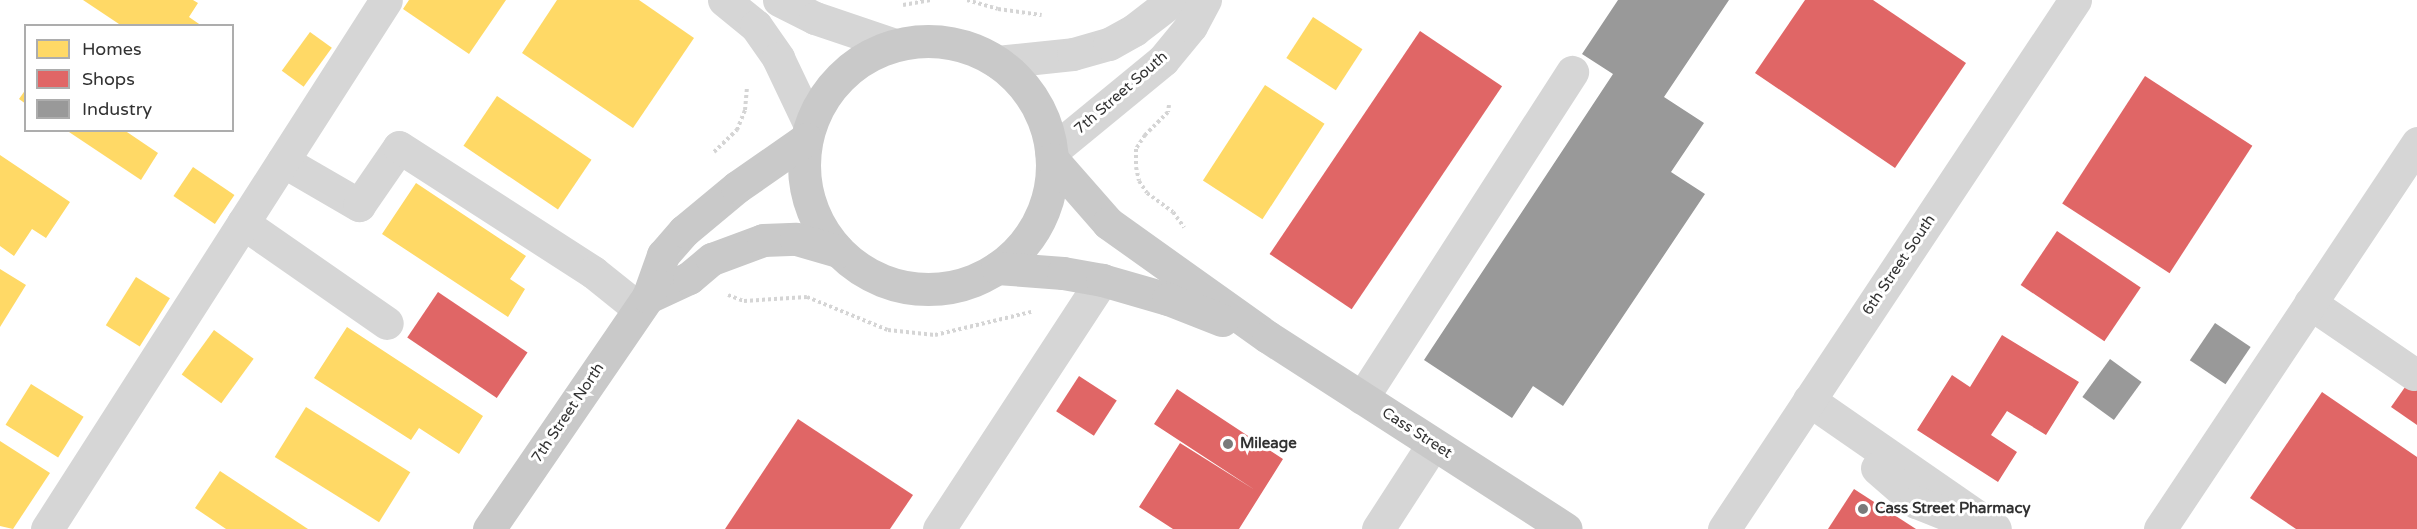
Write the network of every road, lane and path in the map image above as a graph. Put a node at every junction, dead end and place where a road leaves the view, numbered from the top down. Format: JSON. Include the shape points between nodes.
{"nodes":[{"id":1,"x":386,"y":0,"type":"edge"},
{"id":2,"x":724,"y":0,"type":"edge"},
{"id":3,"x":779,"y":0,"type":"edge"},
{"id":4,"x":967,"y":0,"type":"edge"},
{"id":5,"x":1173,"y":0,"type":"edge"},
{"id":6,"x":1205,"y":0,"type":"edge"},
{"id":7,"x":2075,"y":0,"type":"edge"},
{"id":8,"x":1048,"y":15,"type":"dead end"},
{"id":9,"x":895,"y":45,"type":"junction"},
{"id":10,"x":997,"y":62,"type":"junction"},
{"id":11,"x":1572,"y":72,"type":"dead end"},
{"id":12,"x":746,"y":80,"type":"dead end"},
{"id":13,"x":1168,"y":112,"type":"dead end"},
{"id":14,"x":808,"y":132,"type":"junction"},
{"id":15,"x":2417,"y":143,"type":"edge"},
{"id":16,"x":1052,"y":155,"type":"junction"},
{"id":17,"x":710,"y":156,"type":"dead end"},
{"id":18,"x":283,"y":161,"type":"junction"},
{"id":19,"x":1173,"y":212,"type":"dead end"},
{"id":20,"x":243,"y":223,"type":"junction"},
{"id":21,"x":838,"y":251,"type":"junction"},
{"id":22,"x":997,"y":268,"type":"junction"},
{"id":23,"x":1102,"y":280,"type":"junction"},
{"id":24,"x":744,"y":301,"type":"dead end"},
{"id":25,"x":643,"y":303,"type":"junction"},
{"id":26,"x":2310,"y":303,"type":"junction"},
{"id":27,"x":1081,"y":313,"type":"junction"},
{"id":28,"x":387,"y":323,"type":"dead end"},
{"id":29,"x":1268,"y":337,"type":"junction"},
{"id":30,"x":2414,"y":374,"type":"dead end"},
{"id":31,"x":1362,"y":398,"type":"junction"},
{"id":32,"x":1809,"y":400,"type":"junction"},
{"id":33,"x":1434,"y":444,"type":"junction"},
{"id":34,"x":1988,"y":524,"type":"edge"},
{"id":35,"x":47,"y":529,"type":"edge"},
{"id":36,"x":489,"y":529,"type":"edge"},
{"id":37,"x":939,"y":529,"type":"edge"},
{"id":38,"x":1378,"y":529,"type":"edge"},
{"id":39,"x":1566,"y":529,"type":"edge"},
{"id":40,"x":1724,"y":529,"type":"edge"},
{"id":41,"x":2160,"y":529,"type":"edge"}],
"edges":[{"from":1,"to":18,"type":"street"},
{"from":2,"to":14,"type":"street","via":[[756,26],[778,58]]},
{"from":3,"to":9,"type":"street","via":[[837,26]]},
{"from":4,"to":8,"type":"path","via":[[1026,14]]},
{"from":5,"to":10,"type":"street","via":[[1109,44],[1073,54]]},
{"from":6,"to":16,"type":"street","name":"7th Street South","via":[[1191,26],[1163,60]]},
{"from":7,"to":32,"type":"street","name":"6th Street South"},
{"from":9,"to":10,"type":"main road","via":[[922,40],[948,42],[974,49]]},
{"from":9,"to":14,"type":"main road","via":[[867,56],[843,74],[823,97]]},
{"from":10,"to":16,"type":"main road","via":[[1018,79],[1035,102],[1047,129]]},
{"from":11,"to":31,"type":"street"},
{"from":12,"to":17,"type":"path","via":[[745,110],[737,130]]},
{"from":13,"to":19,"type":"path","via":[[1136,149],[1136,166],[1147,193]]},
{"from":14,"to":21,"type":"main road","via":[[803,168],[806,190],[822,230]]},
{"from":14,"to":25,"type":"main road","name":"7th Street North","via":[[684,231],[663,255]]},
{"from":15,"to":26,"type":"street"},
{"from":16,"to":22,"type":"main road","via":[[1050,188],[1041,217],[1026,242]]},
{"from":16,"to":29,"type":"main road","name":"Cass Street","via":[[1108,223]]},
{"from":18,"to":20,"type":"street"},
{"from":18,"to":25,"type":"street","via":[[359,205],[399,147]]},
{"from":20,"to":28,"type":"street"},
{"from":20,"to":35,"type":"street"},
{"from":21,"to":22,"type":"main road","via":[[880,280],[904,287],[955,286]]},
{"from":21,"to":25,"type":"main road","via":[[796,239],[763,240],[712,259],[689,278]]},
{"from":22,"to":23,"type":"main road","name":"Cass Street"},
{"from":23,"to":27,"type":"street"},
{"from":23,"to":29,"type":"main road","name":"Cass Street","via":[[1168,299]]},
{"from":24,"to":27,"type":"path","via":[[807,297],[877,327],[934,335],[1028,312]]},
{"from":25,"to":36,"type":"main road","name":"7th Street North"},
{"from":26,"to":30,"type":"street"},
{"from":26,"to":41,"type":"street"},
{"from":27,"to":37,"type":"street"},
{"from":29,"to":31,"type":"main road","name":"Cass Street"},
{"from":31,"to":33,"type":"main road","name":"Cass Street"},
{"from":32,"to":34,"type":"street"},
{"from":32,"to":40,"type":"street","name":"6th Street South"},
{"from":33,"to":38,"type":"street"},
{"from":33,"to":39,"type":"main road","name":"Cass Street"}]}
